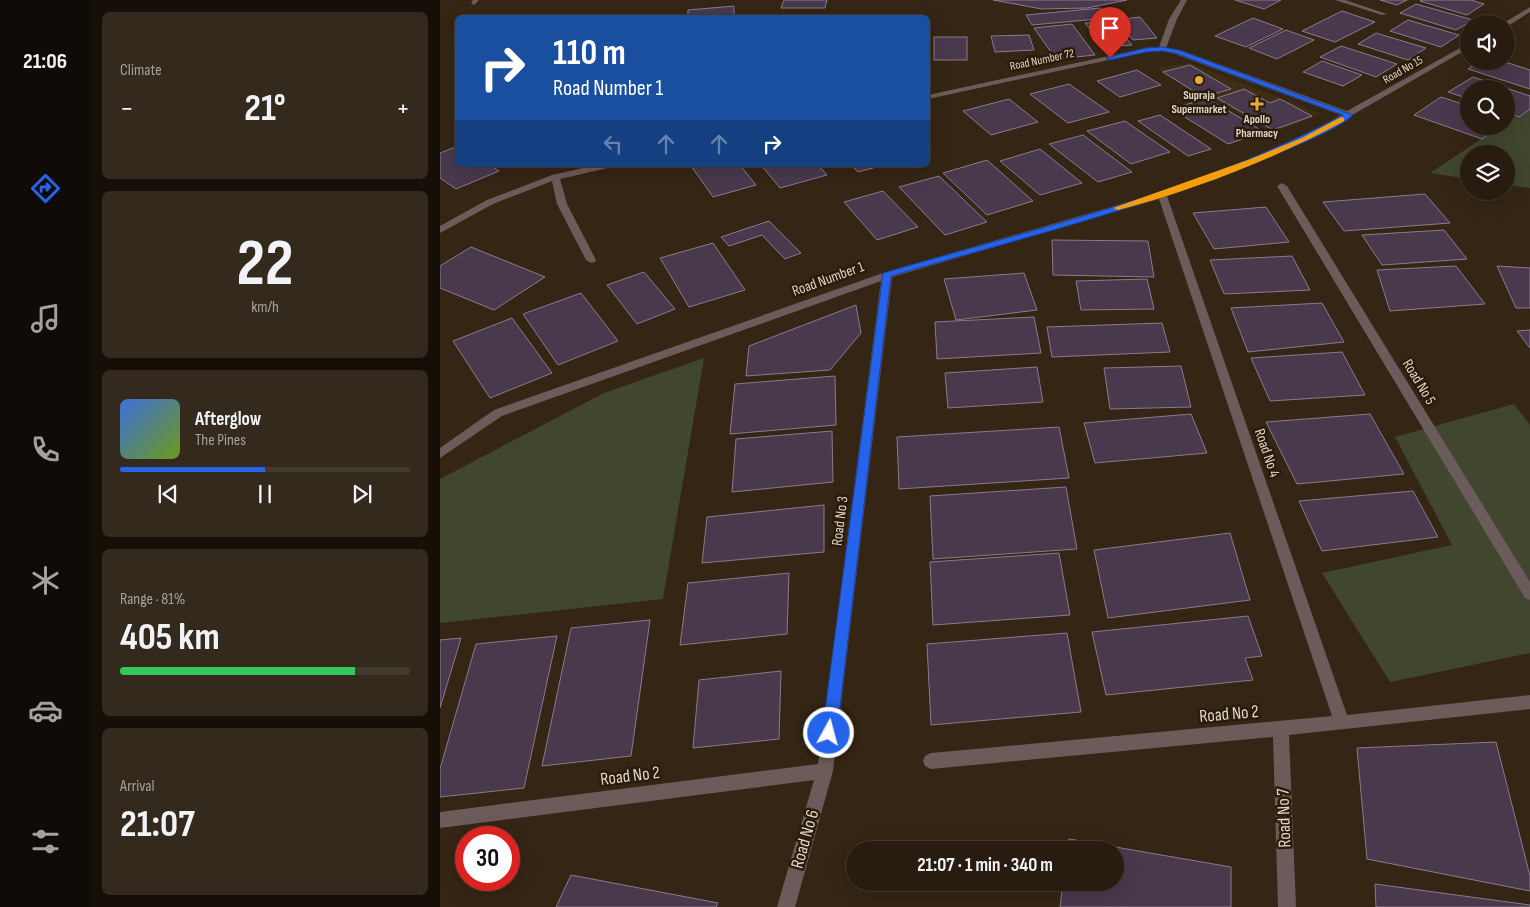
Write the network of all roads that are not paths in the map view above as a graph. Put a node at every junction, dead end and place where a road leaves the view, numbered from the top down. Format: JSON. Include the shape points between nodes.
{"nodes":[{"id":1,"x":1184,"y":0,"type":"edge"},
{"id":2,"x":1338,"y":0,"type":"edge"},
{"id":3,"x":1530,"y":9,"type":"edge"},
{"id":4,"x":1384,"y":14,"type":"dead end"},
{"id":5,"x":1515,"y":18,"type":"edge"},
{"id":6,"x":1162,"y":49,"type":"junction"},
{"id":7,"x":1460,"y":50,"type":"edge"},
{"id":8,"x":930,"y":97,"type":"edge"},
{"id":9,"x":1349,"y":115,"type":"junction"},
{"id":10,"x":599,"y":167,"type":"edge"},
{"id":11,"x":555,"y":176,"type":"junction"},
{"id":12,"x":1282,"y":186,"type":"dead end"},
{"id":13,"x":1162,"y":195,"type":"junction"},
{"id":14,"x":440,"y":230,"type":"edge"},
{"id":15,"x":591,"y":260,"type":"dead end"},
{"id":16,"x":887,"y":275,"type":"junction"},
{"id":17,"x":440,"y":454,"type":"edge"},
{"id":18,"x":1530,"y":594,"type":"edge"},
{"id":19,"x":1530,"y":702,"type":"edge"},
{"id":20,"x":1342,"y":722,"type":"junction"},
{"id":21,"x":1281,"y":729,"type":"junction"},
{"id":22,"x":930,"y":761,"type":"dead end"},
{"id":23,"x":825,"y":771,"type":"junction"},
{"id":24,"x":440,"y":820,"type":"edge"},
{"id":25,"x":786,"y":907,"type":"edge"},
{"id":26,"x":1287,"y":907,"type":"edge"}],
"edges":[{"from":1,"to":6,"type":"street"},
{"from":2,"to":4,"type":"street"},
{"from":3,"to":5,"type":"street"},
{"from":6,"to":8,"type":"street","name":"Road Number 72"},
{"from":6,"to":9,"type":"street"},
{"from":7,"to":9,"type":"street","name":"Road No 15"},
{"from":9,"to":13,"type":"street","name":"Road Number 1","via":[[1251,162]]},
{"from":10,"to":11,"type":"street"},
{"from":11,"to":14,"type":"street","via":[[490,202]]},
{"from":11,"to":15,"type":"street","via":[[562,204]]},
{"from":12,"to":18,"type":"street","name":"Road No 5"},
{"from":13,"to":16,"type":"street","name":"Road Number 1"},
{"from":13,"to":20,"type":"street","name":"Road No 4"},
{"from":16,"to":17,"type":"street","name":"Road Number 1","via":[[498,413]]},
{"from":16,"to":23,"type":"street","name":"Road No 3"},
{"from":19,"to":20,"type":"street","name":"Road No 2"},
{"from":20,"to":21,"type":"street","name":"Road No 2"},
{"from":21,"to":22,"type":"street","name":"Road No 2"},
{"from":21,"to":26,"type":"street","name":"Road No 7"},
{"from":23,"to":24,"type":"street","name":"Road No 2"},
{"from":23,"to":25,"type":"street","name":"Road No 6"}]}
